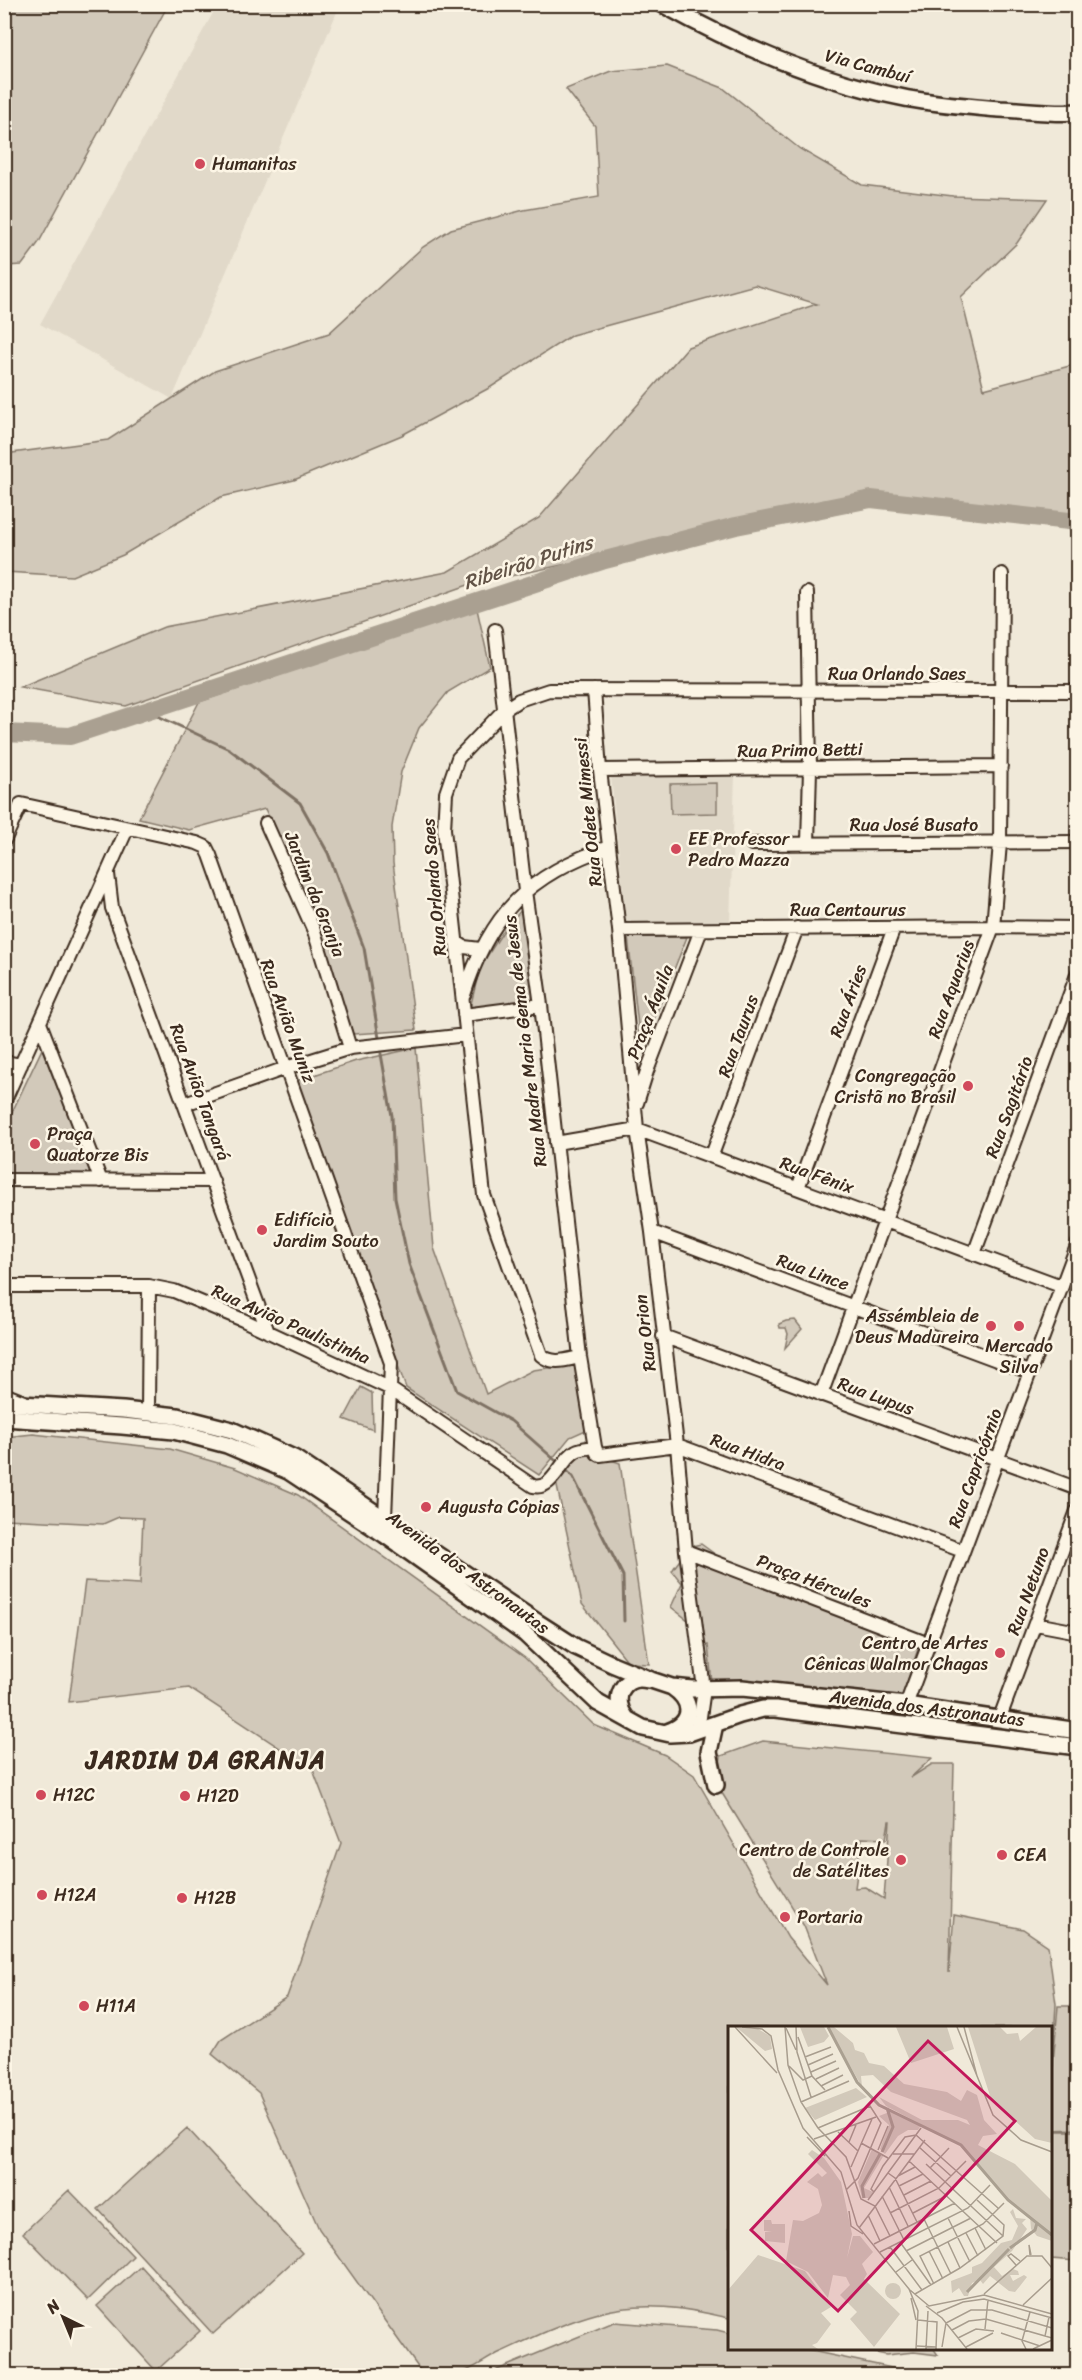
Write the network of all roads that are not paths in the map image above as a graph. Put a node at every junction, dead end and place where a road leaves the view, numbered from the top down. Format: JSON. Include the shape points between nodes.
{"nodes":[{"id":1,"x":662,"y":4,"type":"edge"},
{"id":2,"x":1077,"y":112,"type":"edge"},
{"id":3,"x":1002,"y":574,"type":"dead end"},
{"id":4,"x":807,"y":592,"type":"dead end"},
{"id":5,"x":495,"y":630,"type":"dead end"},
{"id":6,"x":594,"y":690,"type":"junction"},
{"id":7,"x":1002,"y":691,"type":"junction"},
{"id":8,"x":1077,"y":691,"type":"edge"},
{"id":9,"x":808,"y":692,"type":"junction"},
{"id":10,"x":504,"y":710,"type":"junction"},
{"id":11,"x":1001,"y":766,"type":"junction"},
{"id":12,"x":810,"y":769,"type":"junction"},
{"id":13,"x":600,"y":770,"type":"junction"},
{"id":14,"x":266,"y":823,"type":"dead end"},
{"id":15,"x":127,"y":829,"type":"junction"},
{"id":16,"x":4,"y":841,"type":"edge"},
{"id":17,"x":1077,"y":842,"type":"edge"},
{"id":18,"x":808,"y":843,"type":"junction"},
{"id":19,"x":1000,"y":843,"type":"junction"},
{"id":20,"x":752,"y":844,"type":"dead end"},
{"id":21,"x":609,"y":847,"type":"junction"},
{"id":22,"x":108,"y":874,"type":"junction"},
{"id":23,"x":525,"y":891,"type":"junction"},
{"id":24,"x":93,"y":907,"type":"junction"},
{"id":25,"x":112,"y":908,"type":"junction"},
{"id":26,"x":993,"y":927,"type":"junction"},
{"id":27,"x":797,"y":928,"type":"junction"},
{"id":28,"x":894,"y":928,"type":"junction"},
{"id":29,"x":1077,"y":928,"type":"edge"},
{"id":30,"x":619,"y":930,"type":"junction"},
{"id":31,"x":701,"y":930,"type":"junction"},
{"id":32,"x":455,"y":941,"type":"junction"},
{"id":33,"x":480,"y":949,"type":"junction"},
{"id":34,"x":1077,"y":972,"type":"edge"},
{"id":35,"x":463,"y":999,"type":"junction"},
{"id":36,"x":541,"y":1005,"type":"junction"},
{"id":37,"x":464,"y":1015,"type":"junction"},
{"id":38,"x":40,"y":1023,"type":"junction"},
{"id":39,"x":466,"y":1035,"type":"junction"},
{"id":40,"x":350,"y":1048,"type":"junction"},
{"id":41,"x":4,"y":1062,"type":"edge"},
{"id":42,"x":21,"y":1065,"type":"junction"},
{"id":43,"x":630,"y":1065,"type":"junction"},
{"id":44,"x":286,"y":1068,"type":"junction"},
{"id":45,"x":647,"y":1071,"type":"junction"},
{"id":46,"x":4,"y":1102,"type":"edge"},
{"id":47,"x":185,"y":1104,"type":"junction"},
{"id":48,"x":636,"y":1108,"type":"junction"},
{"id":49,"x":637,"y":1129,"type":"junction"},
{"id":50,"x":556,"y":1143,"type":"junction"},
{"id":51,"x":712,"y":1155,"type":"junction"},
{"id":52,"x":4,"y":1180,"type":"edge"},
{"id":53,"x":101,"y":1181,"type":"junction"},
{"id":54,"x":213,"y":1181,"type":"junction"},
{"id":55,"x":798,"y":1188,"type":"junction"},
{"id":56,"x":886,"y":1220,"type":"junction"},
{"id":57,"x":652,"y":1232,"type":"junction"},
{"id":58,"x":1077,"y":1243,"type":"edge"},
{"id":59,"x":974,"y":1254,"type":"junction"},
{"id":60,"x":4,"y":1286,"type":"edge"},
{"id":61,"x":149,"y":1286,"type":"junction"},
{"id":62,"x":1061,"y":1286,"type":"junction"},
{"id":63,"x":254,"y":1288,"type":"junction"},
{"id":64,"x":854,"y":1307,"type":"junction"},
{"id":65,"x":243,"y":1320,"type":"junction"},
{"id":66,"x":268,"y":1332,"type":"junction"},
{"id":67,"x":663,"y":1336,"type":"junction"},
{"id":68,"x":580,"y":1358,"type":"junction"},
{"id":69,"x":1029,"y":1372,"type":"junction"},
{"id":70,"x":389,"y":1389,"type":"junction"},
{"id":71,"x":4,"y":1394,"type":"edge"},
{"id":72,"x":821,"y":1395,"type":"junction"},
{"id":73,"x":4,"y":1402,"type":"edge"},
{"id":74,"x":28,"y":1404,"type":"junction"},
{"id":75,"x":148,"y":1413,"type":"junction"},
{"id":76,"x":4,"y":1420,"type":"edge"},
{"id":77,"x":676,"y":1445,"type":"junction"},
{"id":78,"x":595,"y":1447,"type":"junction"},
{"id":79,"x":997,"y":1460,"type":"junction"},
{"id":80,"x":1077,"y":1489,"type":"edge"},
{"id":81,"x":1077,"y":1508,"type":"edge"},
{"id":82,"x":385,"y":1518,"type":"junction"},
{"id":83,"x":1073,"y":1535,"type":"edge"},
{"id":84,"x":686,"y":1551,"type":"junction"},
{"id":85,"x":963,"y":1551,"type":"junction"},
{"id":86,"x":1036,"y":1624,"type":"junction"},
{"id":87,"x":1077,"y":1632,"type":"edge"},
{"id":88,"x":929,"y":1644,"type":"junction"},
{"id":89,"x":651,"y":1680,"type":"junction"},
{"id":90,"x":672,"y":1686,"type":"junction"},
{"id":91,"x":704,"y":1689,"type":"junction"},
{"id":92,"x":906,"y":1706,"type":"junction"},
{"id":93,"x":626,"y":1718,"type":"junction"},
{"id":94,"x":999,"y":1720,"type":"junction"},
{"id":95,"x":715,"y":1724,"type":"junction"},
{"id":96,"x":695,"y":1730,"type":"junction"},
{"id":97,"x":1077,"y":1731,"type":"edge"},
{"id":98,"x":662,"y":1733,"type":"junction"},
{"id":99,"x":1077,"y":1747,"type":"edge"},
{"id":100,"x":716,"y":1785,"type":"dead end"}],
"edges":[{"from":1,"to":2,"type":"main road","name":"Via Cambuí","via":[[761,53],[830,78],[901,97],[987,108]]},
{"from":3,"to":7,"type":"street","name":"Rua Aquarius"},
{"from":4,"to":9,"type":"street"},
{"from":5,"to":10,"type":"street","name":"Rua Madre Maria Gema de Jesus"},
{"from":6,"to":9,"type":"street","name":"Rua Orlando Saes"},
{"from":6,"to":10,"type":"street","name":"Rua Orlando Saes","via":[[549,690],[519,700]]},
{"from":6,"to":13,"type":"street","name":"Rua Odete Mimessi"},
{"from":7,"to":8,"type":"street","name":"Rua Orlando Saes"},
{"from":7,"to":9,"type":"street","name":"Rua Orlando Saes"},
{"from":7,"to":11,"type":"street","name":"Rua Aquarius"},
{"from":9,"to":12,"type":"street"},
{"from":10,"to":23,"type":"street","name":"Rua Madre Maria Gema de Jesus"},
{"from":10,"to":32,"type":"street","name":"Rua Orlando Saes","via":[[458,758],[446,793],[444,829]]},
{"from":11,"to":12,"type":"street","name":"Rua Primo Betti"},
{"from":11,"to":19,"type":"street","name":"Rua Aquarius"},
{"from":12,"to":13,"type":"street","name":"Rua Primo Betti"},
{"from":12,"to":18,"type":"street"},
{"from":13,"to":21,"type":"street","name":"Rua Odete Mimessi"},
{"from":14,"to":40,"type":"street","name":"Jardim da Granja","via":[[314,931]]},
{"from":15,"to":16,"type":"street","name":"Rua Avião Muniz","via":[[21,804]]},
{"from":15,"to":22,"type":"street"},
{"from":15,"to":44,"type":"street","name":"Rua Avião Muniz","via":[[206,847]]},
{"from":17,"to":19,"type":"street","name":"Rua José Busato"},
{"from":18,"to":19,"type":"street","name":"Rua José Busato"},
{"from":18,"to":20,"type":"street","name":"Rua José Busato"},
{"from":19,"to":26,"type":"street","name":"Rua Aquarius"},
{"from":21,"to":23,"type":"street","via":[[553,871]]},
{"from":21,"to":30,"type":"street","name":"Rua Odete Mimessi"},
{"from":22,"to":24,"type":"street"},
{"from":22,"to":25,"type":"street","name":"Rua Avião Tangará"},
{"from":23,"to":33,"type":"street","via":[[504,912]]},
{"from":23,"to":36,"type":"street","name":"Rua Madre Maria Gema de Jesus"},
{"from":24,"to":25,"type":"street"},
{"from":24,"to":38,"type":"street"},
{"from":25,"to":47,"type":"street","name":"Rua Avião Tangará"},
{"from":26,"to":28,"type":"street","name":"Rua Centaurus"},
{"from":26,"to":29,"type":"street","name":"Rua Centaurus"},
{"from":26,"to":56,"type":"street","name":"Rua Aquarius"},
{"from":27,"to":28,"type":"street","name":"Rua Centaurus"},
{"from":27,"to":31,"type":"street","name":"Rua Centaurus"},
{"from":27,"to":51,"type":"street","name":"Rua Taurus"},
{"from":28,"to":55,"type":"street","name":"Rua Áries"},
{"from":30,"to":31,"type":"street","name":"Rua Centaurus"},
{"from":30,"to":43,"type":"street","name":"Rua Orion"},
{"from":31,"to":45,"type":"street","name":"Praça Áquila"},
{"from":32,"to":33,"type":"street"},
{"from":32,"to":35,"type":"street","name":"Rua Orlando Saes"},
{"from":33,"to":35,"type":"street"},
{"from":34,"to":59,"type":"street","name":"Rua Sagitário"},
{"from":35,"to":37,"type":"street","name":"Rua Orlando Saes"},
{"from":36,"to":37,"type":"street"},
{"from":36,"to":50,"type":"street","name":"Rua Madre Maria Gema de Jesus"},
{"from":37,"to":39,"type":"street","name":"Rua Orlando Saes"},
{"from":38,"to":42,"type":"street"},
{"from":38,"to":53,"type":"street"},
{"from":39,"to":40,"type":"street"},
{"from":39,"to":68,"type":"street","name":"Rua Orlando Saes","via":[[484,1195],[533,1337],[546,1360]]},
{"from":40,"to":44,"type":"street"},
{"from":41,"to":42,"type":"street"},
{"from":42,"to":46,"type":"street"},
{"from":43,"to":45,"type":"street"},
{"from":43,"to":48,"type":"street","name":"Rua Orion"},
{"from":44,"to":47,"type":"street"},
{"from":44,"to":70,"type":"street","name":"Rua Avião Muniz","via":[[391,1363]]},
{"from":45,"to":48,"type":"street","name":"Praça Áquila"},
{"from":47,"to":54,"type":"street","name":"Rua Avião Tangará"},
{"from":48,"to":49,"type":"street","name":"Rua Orion"},
{"from":49,"to":50,"type":"street","name":"Rua Fênix"},
{"from":49,"to":51,"type":"street","name":"Rua Fênix"},
{"from":49,"to":57,"type":"street","name":"Rua Orion"},
{"from":50,"to":68,"type":"street","name":"Rua Madre Maria Gema de Jesus"},
{"from":51,"to":55,"type":"street","name":"Rua Fênix"},
{"from":52,"to":53,"type":"street"},
{"from":53,"to":54,"type":"street"},
{"from":54,"to":63,"type":"street","name":"Rua Avião Tangará"},
{"from":55,"to":56,"type":"street","name":"Rua Fênix"},
{"from":56,"to":59,"type":"street","name":"Rua Fênix"},
{"from":56,"to":64,"type":"street","name":"Rua Aquarius"},
{"from":57,"to":64,"type":"street","name":"Rua Lince"},
{"from":57,"to":67,"type":"street","name":"Rua Orion"},
{"from":58,"to":62,"type":"street","name":"Rua Capricórnio"},
{"from":59,"to":62,"type":"street","name":"Rua Fênix"},
{"from":60,"to":61,"type":"street","name":"Rua Avião Paulistinha"},
{"from":61,"to":65,"type":"street","name":"Rua Avião Paulistinha","via":[[174,1291]]},
{"from":61,"to":75,"type":"street"},
{"from":62,"to":69,"type":"street","name":"Rua Capricórnio"},
{"from":63,"to":65,"type":"street","via":[[253,1305]]},
{"from":63,"to":66,"type":"street","name":"Rua Avião Tangará"},
{"from":64,"to":69,"type":"street","name":"Rua Lince"},
{"from":64,"to":72,"type":"street","name":"Rua Aquarius"},
{"from":65,"to":66,"type":"street","name":"Rua Avião Paulistinha"},
{"from":66,"to":70,"type":"street","name":"Rua Avião Paulistinha"},
{"from":67,"to":72,"type":"street","name":"Rua Lupus"},
{"from":67,"to":77,"type":"street","name":"Rua Orion"},
{"from":68,"to":78,"type":"street","name":"Rua Madre Maria Gema de Jesus"},
{"from":69,"to":79,"type":"street","name":"Rua Capricórnio"},
{"from":70,"to":78,"type":"street","name":"Rua Avião Paulistinha","via":[[533,1486],[547,1485],[578,1449]]},
{"from":70,"to":82,"type":"street","name":"Rua Avião Muniz"},
{"from":71,"to":74,"type":"street"},
{"from":72,"to":79,"type":"street","name":"Rua Lupus"},
{"from":73,"to":74,"type":"main road","name":"Avenida dos Astronautas"},
{"from":74,"to":75,"type":"main road","name":"Avenida dos Astronautas"},
{"from":75,"to":82,"type":"main road","name":"Avenida dos Astronautas","via":[[232,1430],[284,1453]]},
{"from":76,"to":93,"type":"main road","name":"Avenida dos Astronautas","via":[[174,1431],[227,1445],[288,1471],[385,1534],[525,1634],[582,1690]]},
{"from":77,"to":78,"type":"street","name":"Rua Hidra","via":[[600,1455]]},
{"from":77,"to":84,"type":"street","name":"Rua Orion"},
{"from":77,"to":85,"type":"street","name":"Rua Hidra"},
{"from":79,"to":80,"type":"street","name":"Rua Lupus"},
{"from":79,"to":85,"type":"street","name":"Rua Capricórnio"},
{"from":81,"to":83,"type":"street","name":"Rua Netuno"},
{"from":82,"to":89,"type":"main road","name":"Avenida dos Astronautas","via":[[566,1641]]},
{"from":83,"to":86,"type":"street","name":"Rua Netuno"},
{"from":84,"to":88,"type":"street","name":"Praça Hércules"},
{"from":84,"to":91,"type":"street","name":"Rua Orion"},
{"from":85,"to":88,"type":"street","name":"Rua Capricórnio"},
{"from":86,"to":87,"type":"street"},
{"from":86,"to":94,"type":"street","name":"Rua Netuno"},
{"from":88,"to":92,"type":"street","name":"Rua Capricórnio"},
{"from":89,"to":90,"type":"main road","name":"Avenida dos Astronautas"},
{"from":89,"to":93,"type":"main road","via":[[632,1680],[622,1687],[619,1704]]},
{"from":90,"to":91,"type":"main road","name":"Avenida dos Astronautas"},
{"from":90,"to":98,"type":"main road","via":[[684,1697],[687,1718],[676,1729]]},
{"from":91,"to":92,"type":"main road","name":"Avenida dos Astronautas","via":[[742,1688]]},
{"from":91,"to":96,"type":"street","name":"Rua Orion"},
{"from":92,"to":94,"type":"main road","name":"Avenida dos Astronautas"},
{"from":93,"to":98,"type":"main road","name":"Avenida dos Astronautas"},
{"from":94,"to":97,"type":"main road","name":"Avenida dos Astronautas"},
{"from":95,"to":96,"type":"main road","name":"Avenida dos Astronautas"},
{"from":95,"to":99,"type":"main road","name":"Avenida dos Astronautas","via":[[751,1712],[776,1709]]},
{"from":95,"to":100,"type":"main road","via":[[709,1752]]},
{"from":96,"to":98,"type":"main road","name":"Avenida dos Astronautas"}]}
